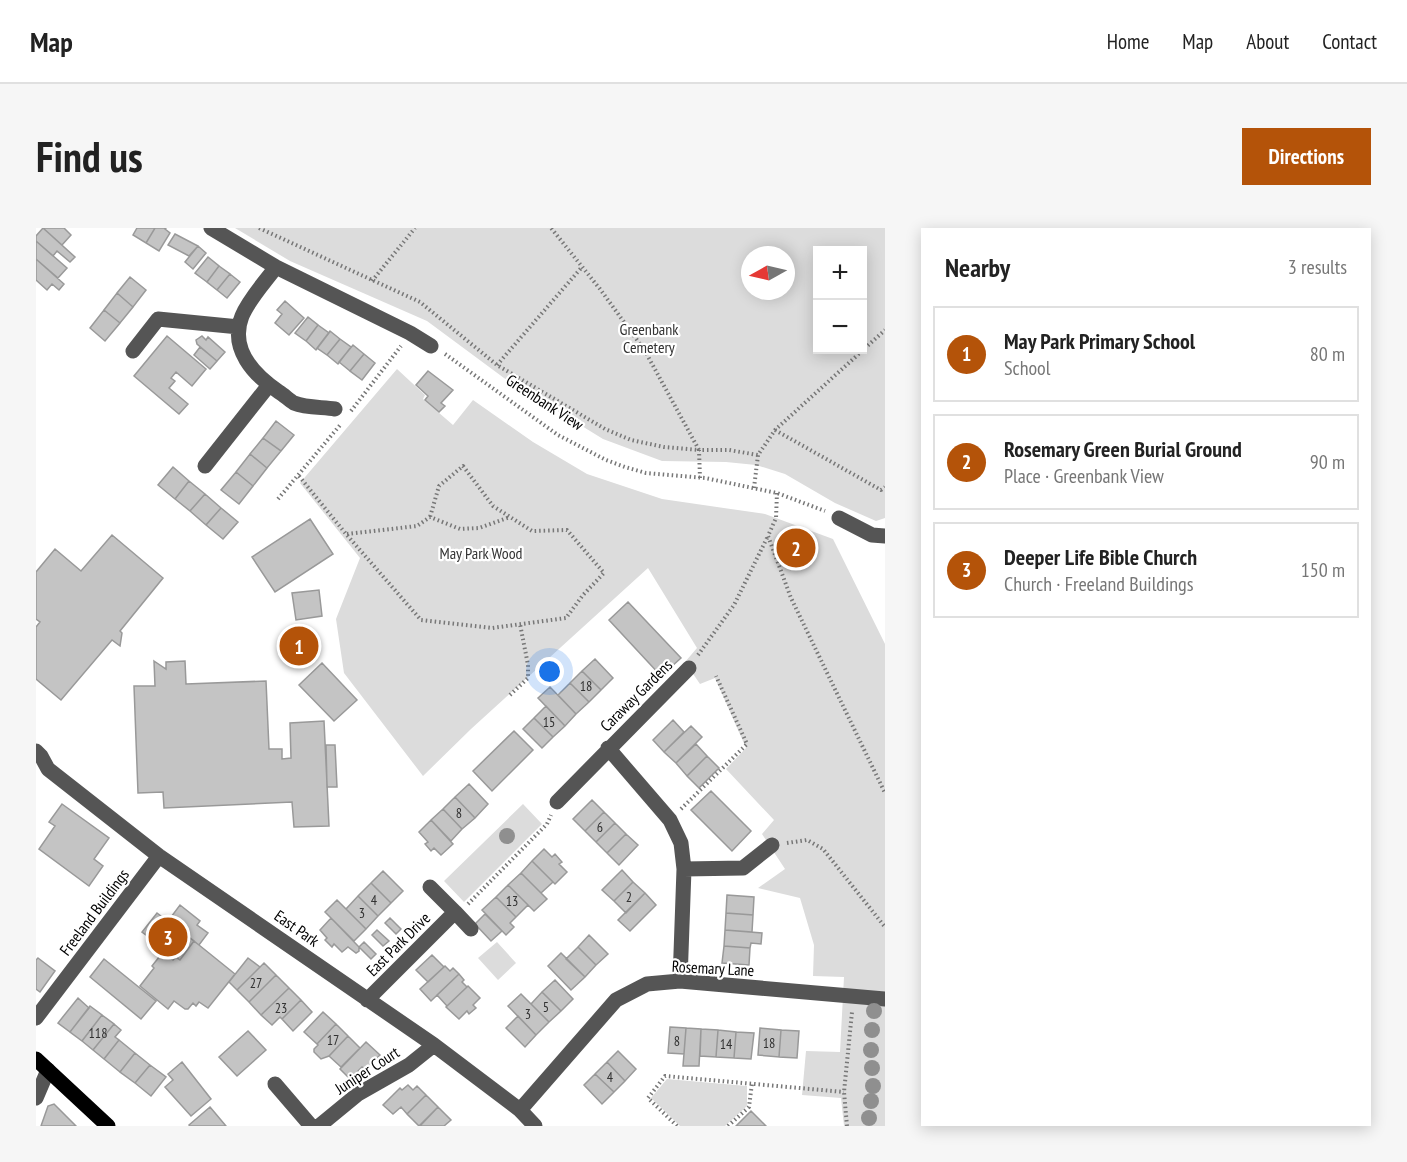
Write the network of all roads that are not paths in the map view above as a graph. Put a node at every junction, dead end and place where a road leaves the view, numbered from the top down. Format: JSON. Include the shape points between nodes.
{"nodes":[{"id":1,"x":211,"y":228,"type":"edge"},
{"id":2,"x":276,"y":267,"type":"junction"},
{"id":3,"x":239,"y":327,"type":"junction"},
{"id":4,"x":431,"y":346,"type":"road end"},
{"id":5,"x":133,"y":351,"type":"dead end"},
{"id":6,"x":269,"y":385,"type":"junction"},
{"id":7,"x":335,"y":409,"type":"dead end"},
{"id":8,"x":205,"y":466,"type":"dead end"},
{"id":9,"x":839,"y":518,"type":"road end"},
{"id":10,"x":885,"y":536,"type":"edge"},
{"id":11,"x":689,"y":668,"type":"road end"},
{"id":12,"x":608,"y":748,"type":"junction"},
{"id":13,"x":38,"y":756,"type":"edge"},
{"id":14,"x":557,"y":802,"type":"road end"},
{"id":15,"x":772,"y":845,"type":"road end"},
{"id":16,"x":159,"y":856,"type":"junction"},
{"id":17,"x":684,"y":869,"type":"junction"},
{"id":18,"x":430,"y":887,"type":"dead end"},
{"id":19,"x":456,"y":914,"type":"junction"},
{"id":20,"x":471,"y":929,"type":"dead end"},
{"id":21,"x":680,"y":981,"type":"junction"},
{"id":22,"x":885,"y":999,"type":"edge"},
{"id":23,"x":367,"y":1000,"type":"junction"},
{"id":24,"x":36,"y":1018,"type":"edge"},
{"id":25,"x":434,"y":1045,"type":"junction"},
{"id":26,"x":36,"y":1059,"type":"edge"},
{"id":27,"x":48,"y":1070,"type":"junction"},
{"id":28,"x":275,"y":1084,"type":"dead end"},
{"id":29,"x":36,"y":1098,"type":"edge"},
{"id":30,"x":520,"y":1110,"type":"junction"},
{"id":31,"x":108,"y":1126,"type":"edge"},
{"id":32,"x":311,"y":1126,"type":"edge"},
{"id":33,"x":319,"y":1126,"type":"edge"},
{"id":34,"x":535,"y":1126,"type":"edge"}],
"edges":[{"from":1,"to":2,"type":"street"},
{"from":2,"to":3,"type":"street","via":[[242,315]]},
{"from":2,"to":4,"type":"street"},
{"from":3,"to":5,"type":"street","via":[[158,319]]},
{"from":3,"to":6,"type":"street","via":[[243,356]]},
{"from":6,"to":7,"type":"street","via":[[295,403]]},
{"from":6,"to":8,"type":"street"},
{"from":9,"to":10,"type":"street","via":[[872,535]]},
{"from":11,"to":12,"type":"street","name":"Caraway Gardens"},
{"from":12,"to":14,"type":"street","name":"Caraway Gardens"},
{"from":12,"to":17,"type":"street","name":"Caraway Gardens","via":[[670,820],[681,843]]},
{"from":13,"to":16,"type":"street","name":"East Park","via":[[48,769]]},
{"from":15,"to":17,"type":"street","via":[[743,868]]},
{"from":16,"to":23,"type":"street","name":"East Park"},
{"from":16,"to":24,"type":"street","name":"Freeland Buildings"},
{"from":17,"to":21,"type":"street","name":"Caraway Gardens"},
{"from":18,"to":19,"type":"street","name":"East Park Drive"},
{"from":19,"to":20,"type":"street"},
{"from":19,"to":23,"type":"street","name":"East Park Drive"},
{"from":21,"to":22,"type":"street","name":"Rosemary Lane"},
{"from":21,"to":30,"type":"street","name":"Rosemary Lane","via":[[647,984],[616,1000]]},
{"from":23,"to":25,"type":"street","name":"East Park"},
{"from":25,"to":30,"type":"street","name":"East Park"},
{"from":25,"to":33,"type":"street","name":"Juniper Court","via":[[409,1065],[358,1094]]},
{"from":26,"to":27,"type":"main road"},
{"from":27,"to":29,"type":"street"},
{"from":27,"to":31,"type":"main road"},
{"from":28,"to":32,"type":"street"},
{"from":30,"to":34,"type":"street","name":"East Park"}]}
